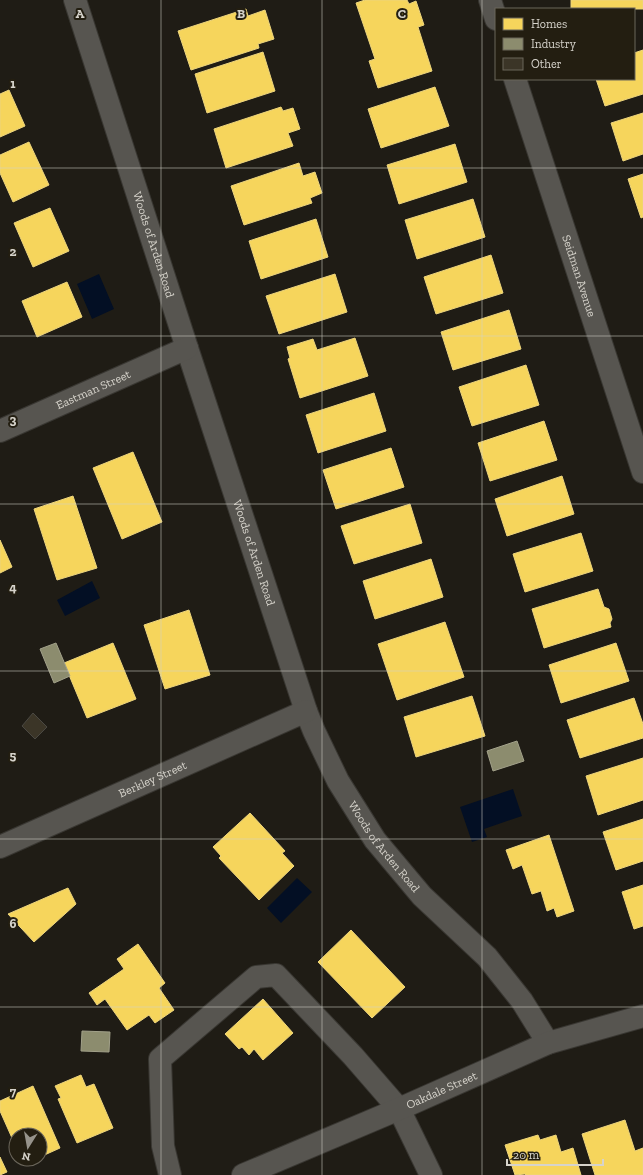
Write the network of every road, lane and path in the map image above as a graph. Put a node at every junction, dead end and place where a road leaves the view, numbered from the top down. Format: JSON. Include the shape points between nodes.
{"nodes":[{"id":1,"x":75,"y":0,"type":"edge"},
{"id":2,"x":490,"y":0,"type":"edge"},
{"id":3,"x":495,"y":16,"type":"edge"},
{"id":4,"x":516,"y":80,"type":"edge"},
{"id":5,"x":187,"y":348,"type":"junction"},
{"id":6,"x":0,"y":431,"type":"edge"},
{"id":7,"x":643,"y":472,"type":"edge"},
{"id":8,"x":306,"y":711,"type":"junction"},
{"id":9,"x":0,"y":847,"type":"edge"},
{"id":10,"x":643,"y":1016,"type":"edge"},
{"id":11,"x":548,"y":1043,"type":"junction"},
{"id":12,"x":399,"y":1109,"type":"junction"},
{"id":13,"x":170,"y":1175,"type":"edge"},
{"id":14,"x":244,"y":1175,"type":"edge"},
{"id":15,"x":431,"y":1175,"type":"edge"}],
"edges":[{"from":1,"to":5,"type":"street","name":"Woods of Arden Road"},
{"from":2,"to":3,"type":"street"},
{"from":4,"to":7,"type":"street","name":"Seidman Avenue"},
{"from":5,"to":6,"type":"street","name":"Eastman Street"},
{"from":5,"to":8,"type":"street","name":"Woods of Arden Road"},
{"from":8,"to":9,"type":"street","name":"Berkley Street"},
{"from":8,"to":11,"type":"street","name":"Woods of Arden Road","via":[[338,781],[375,840],[422,896],[487,957],[522,1001]]},
{"from":10,"to":11,"type":"street","name":"Oakdale Street"},
{"from":11,"to":12,"type":"street","name":"Oakdale Street"},
{"from":12,"to":13,"type":"street","via":[[276,975],[256,977],[160,1060],[163,1146]]},
{"from":12,"to":14,"type":"street","name":"Oakdale Street"},
{"from":12,"to":15,"type":"street"}]}
